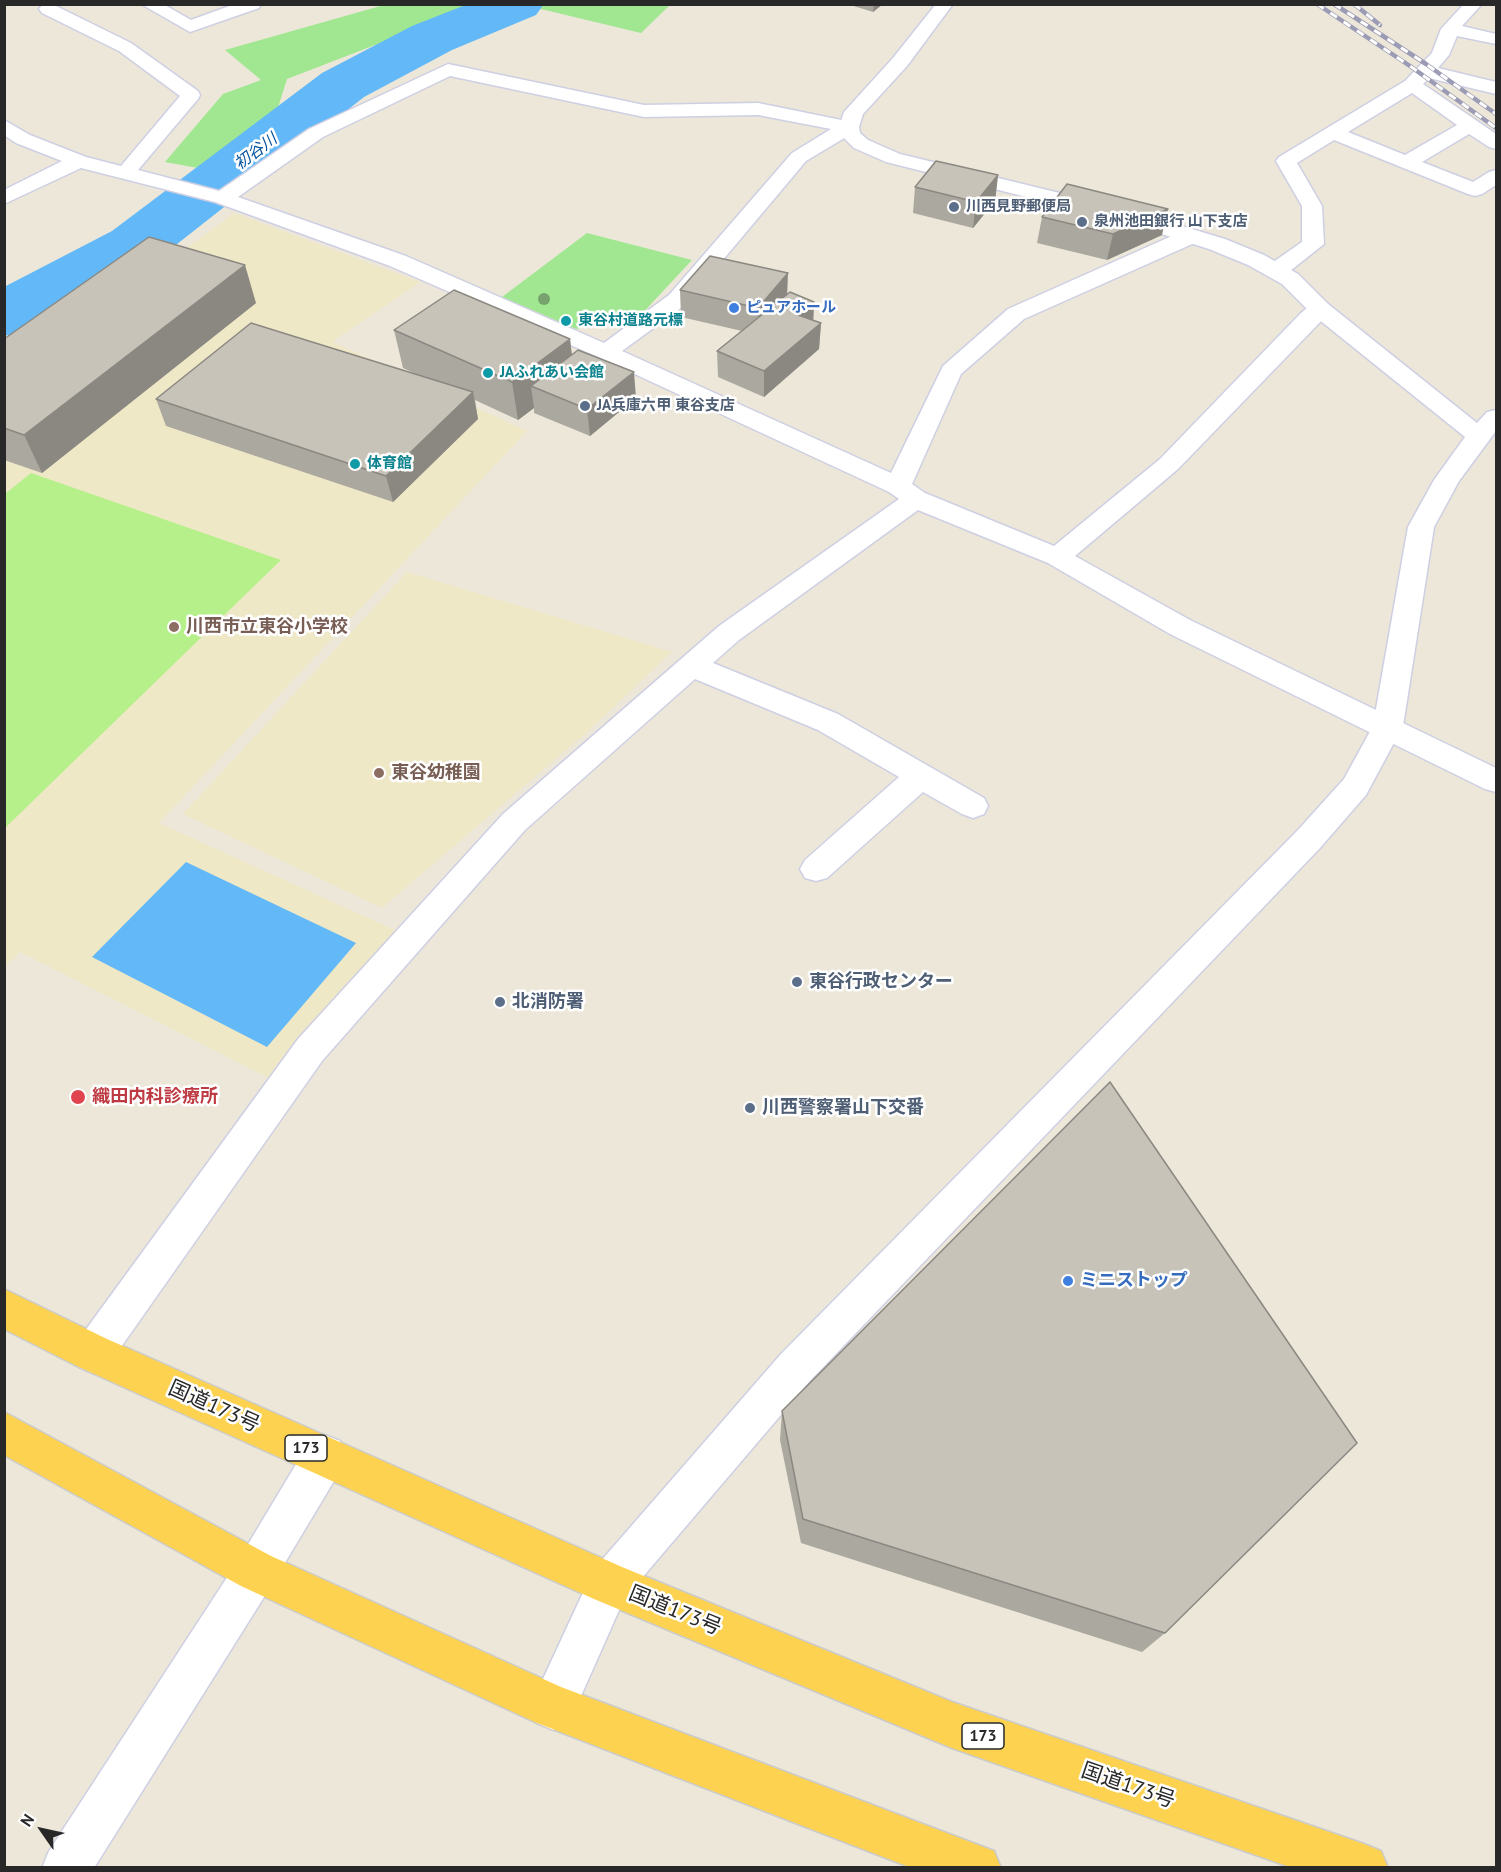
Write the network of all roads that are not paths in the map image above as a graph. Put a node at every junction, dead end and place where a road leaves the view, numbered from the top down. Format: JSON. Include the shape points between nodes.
{"nodes":[{"id":1,"x":149,"y":4,"type":"edge"},
{"id":2,"x":253,"y":4,"type":"edge"},
{"id":3,"x":945,"y":4,"type":"edge"},
{"id":4,"x":1474,"y":4,"type":"edge"},
{"id":5,"x":48,"y":9,"type":"dead end"},
{"id":6,"x":1450,"y":29,"type":"junction"},
{"id":7,"x":1497,"y":39,"type":"edge"},
{"id":8,"x":1418,"y":78,"type":"junction"},
{"id":9,"x":1497,"y":88,"type":"edge"},
{"id":10,"x":1470,"y":125,"type":"junction"},
{"id":11,"x":4,"y":126,"type":"edge"},
{"id":12,"x":849,"y":126,"type":"junction"},
{"id":13,"x":1333,"y":133,"type":"junction"},
{"id":14,"x":1497,"y":143,"type":"edge"},
{"id":15,"x":79,"y":161,"type":"junction"},
{"id":16,"x":1407,"y":162,"type":"junction"},
{"id":17,"x":126,"y":172,"type":"junction"},
{"id":18,"x":1497,"y":176,"type":"edge"},
{"id":19,"x":4,"y":198,"type":"edge"},
{"id":20,"x":222,"y":198,"type":"junction"},
{"id":21,"x":1191,"y":236,"type":"junction"},
{"id":22,"x":1277,"y":270,"type":"junction"},
{"id":23,"x":1320,"y":309,"type":"junction"},
{"id":24,"x":606,"y":352,"type":"junction"},
{"id":25,"x":1487,"y":427,"type":"edge"},
{"id":26,"x":907,"y":492,"type":"junction"},
{"id":27,"x":1057,"y":557,"type":"junction"},
{"id":28,"x":692,"y":666,"type":"junction"},
{"id":29,"x":1388,"y":726,"type":"junction"},
{"id":30,"x":921,"y":776,"type":"junction"},
{"id":31,"x":1497,"y":781,"type":"edge"},
{"id":32,"x":973,"y":806,"type":"dead end"},
{"id":33,"x":816,"y":869,"type":"dead end"},
{"id":34,"x":4,"y":1308,"type":"edge"},
{"id":35,"x":93,"y":1353,"type":"junction"},
{"id":36,"x":4,"y":1432,"type":"edge"},
{"id":37,"x":325,"y":1456,"type":"junction"},
{"id":38,"x":256,"y":1571,"type":"junction"},
{"id":39,"x":609,"y":1584,"type":"junction"},
{"id":40,"x":553,"y":1707,"type":"junction"},
{"id":41,"x":66,"y":1868,"type":"edge"},
{"id":42,"x":977,"y":1868,"type":"edge"},
{"id":43,"x":1364,"y":1868,"type":"edge"}],
"edges":[{"from":1,"to":2,"type":"street","via":[[190,27]]},
{"from":3,"to":12,"type":"street","via":[[854,112]]},
{"from":4,"to":6,"type":"street"},
{"from":5,"to":17,"type":"street","via":[[125,47],[191,95]]},
{"from":6,"to":7,"type":"street"},
{"from":6,"to":8,"type":"street","via":[[1440,55]]},
{"from":8,"to":9,"type":"street"},
{"from":8,"to":10,"type":"street"},
{"from":8,"to":13,"type":"street"},
{"from":10,"to":14,"type":"street"},
{"from":10,"to":16,"type":"street"},
{"from":11,"to":15,"type":"street","via":[[23,139]]},
{"from":12,"to":20,"type":"street","via":[[759,109],[644,111],[448,70],[316,133]]},
{"from":12,"to":21,"type":"street","via":[[851,135],[861,144],[884,155],[1108,210]]},
{"from":12,"to":24,"type":"street","via":[[799,158],[677,300]]},
{"from":13,"to":16,"type":"street"},
{"from":13,"to":22,"type":"street","via":[[1286,161],[1312,206],[1312,244]]},
{"from":15,"to":17,"type":"street"},
{"from":15,"to":19,"type":"street"},
{"from":16,"to":18,"type":"street","via":[[1475,190]]},
{"from":17,"to":20,"type":"street"},
{"from":20,"to":24,"type":"street","via":[[398,261]]},
{"from":21,"to":22,"type":"street"},
{"from":21,"to":26,"type":"street","via":[[1016,314],[951,372]]},
{"from":22,"to":23,"type":"street"},
{"from":23,"to":25,"type":"street"},
{"from":23,"to":27,"type":"street","via":[[1169,464]]},
{"from":24,"to":26,"type":"street"},
{"from":25,"to":29,"type":"street","via":[[1447,480],[1421,527]]},
{"from":26,"to":27,"type":"street"},
{"from":26,"to":28,"type":"street"},
{"from":27,"to":29,"type":"street","via":[[1180,627]]},
{"from":28,"to":30,"type":"street","via":[[828,722]]},
{"from":28,"to":35,"type":"street","via":[[514,822],[310,1050]]},
{"from":29,"to":31,"type":"street"},
{"from":29,"to":39,"type":"street","via":[[1355,787],[1309,839],[795,1368]]},
{"from":30,"to":32,"type":"street"},
{"from":30,"to":33,"type":"street"},
{"from":34,"to":35,"type":"highway","name":"国道173号","number":"173"},
{"from":35,"to":37,"type":"highway","name":"国道173号","number":"173"},
{"from":36,"to":38,"type":"highway"},
{"from":37,"to":38,"type":"street"},
{"from":37,"to":39,"type":"highway","name":"国道173号","number":"173"},
{"from":38,"to":40,"type":"highway"},
{"from":38,"to":41,"type":"street"},
{"from":39,"to":40,"type":"street"},
{"from":39,"to":43,"type":"highway","name":"国道173号","number":"173","via":[[952,1725]]},
{"from":40,"to":42,"type":"highway"}]}
